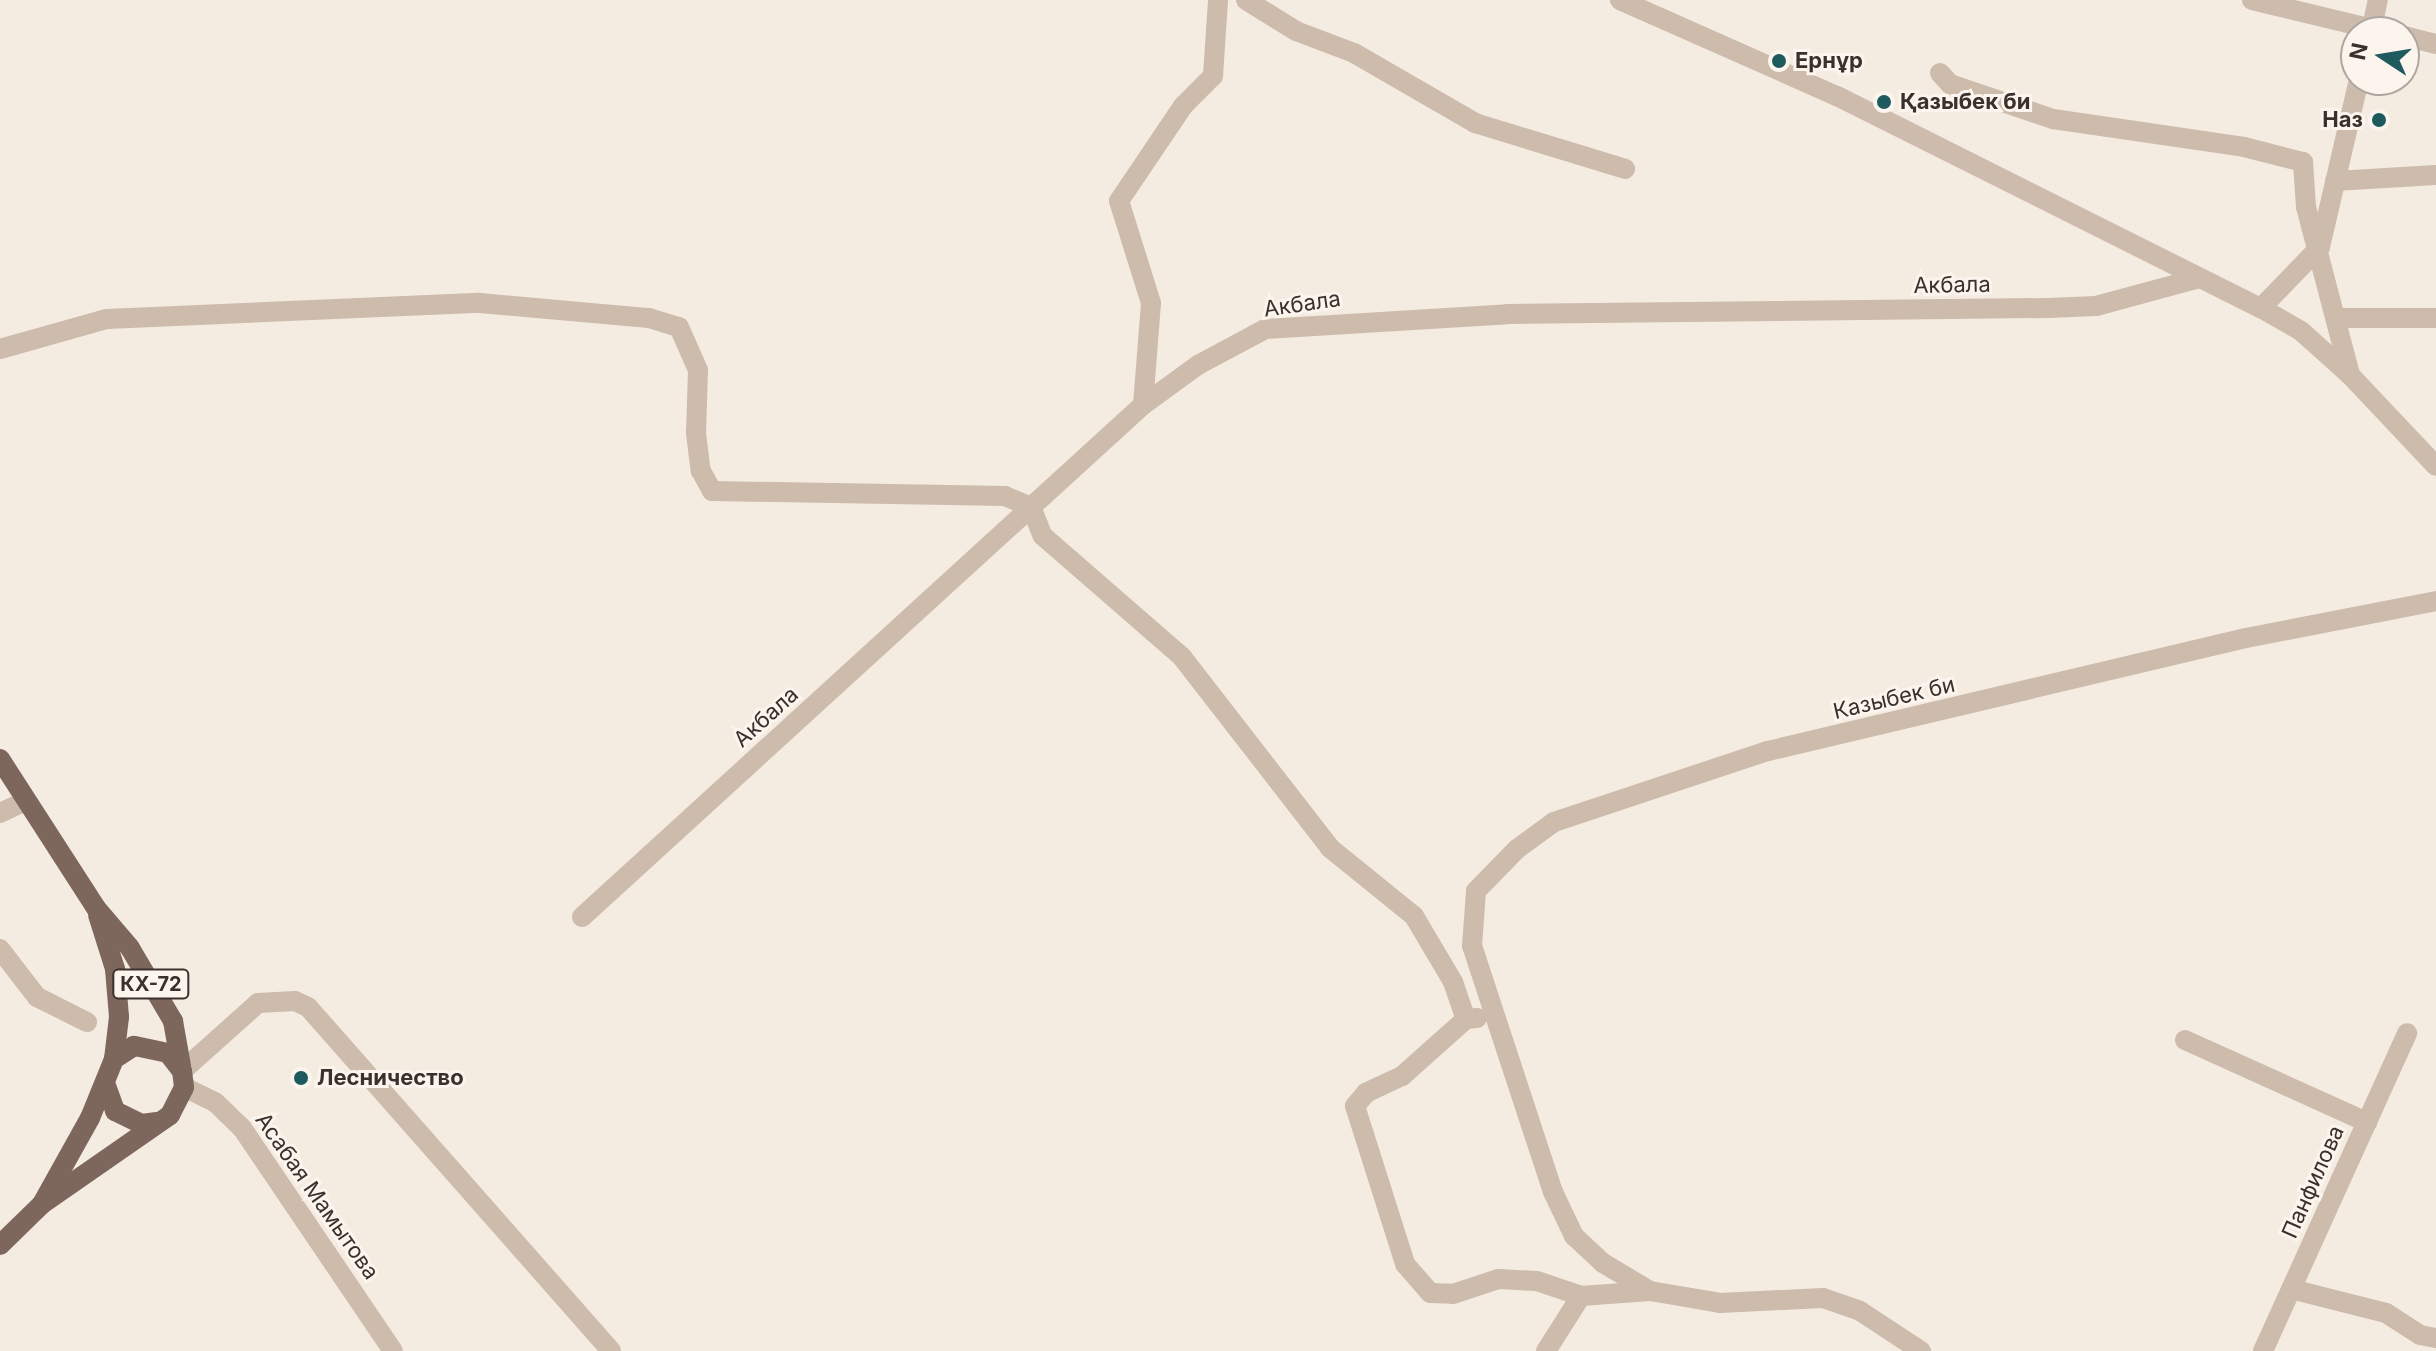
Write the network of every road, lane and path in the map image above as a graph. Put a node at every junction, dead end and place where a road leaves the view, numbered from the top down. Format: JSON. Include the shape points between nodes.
{"nodes":[{"id":1,"x":1218,"y":0,"type":"edge"},
{"id":2,"x":1246,"y":0,"type":"edge"},
{"id":3,"x":1620,"y":0,"type":"edge"},
{"id":4,"x":2252,"y":0,"type":"edge"},
{"id":5,"x":2340,"y":22,"type":"edge"},
{"id":6,"x":1940,"y":73,"type":"dead end"},
{"id":7,"x":2355,"y":96,"type":"edge"},
{"id":8,"x":1625,"y":169,"type":"dead end"},
{"id":9,"x":2436,"y":175,"type":"edge"},
{"id":10,"x":2335,"y":181,"type":"junction"},
{"id":11,"x":2320,"y":247,"type":"junction"},
{"id":12,"x":2196,"y":279,"type":"junction"},
{"id":13,"x":2261,"y":308,"type":"junction"},
{"id":14,"x":2337,"y":318,"type":"junction"},
{"id":15,"x":2436,"y":318,"type":"edge"},
{"id":16,"x":0,"y":349,"type":"edge"},
{"id":17,"x":2350,"y":375,"type":"junction"},
{"id":18,"x":1143,"y":405,"type":"junction"},
{"id":19,"x":2436,"y":466,"type":"edge"},
{"id":20,"x":1031,"y":507,"type":"junction"},
{"id":21,"x":2436,"y":601,"type":"edge"},
{"id":22,"x":0,"y":759,"type":"edge"},
{"id":23,"x":26,"y":801,"type":"junction"},
{"id":24,"x":0,"y":813,"type":"edge"},
{"id":25,"x":96,"y":908,"type":"junction"},
{"id":26,"x":582,"y":917,"type":"dead end"},
{"id":27,"x":0,"y":949,"type":"edge"},
{"id":28,"x":1494,"y":1015,"type":"junction"},
{"id":29,"x":1466,"y":1019,"type":"junction"},
{"id":30,"x":87,"y":1022,"type":"dead end"},
{"id":31,"x":2407,"y":1033,"type":"dead end"},
{"id":32,"x":2185,"y":1040,"type":"dead end"},
{"id":33,"x":114,"y":1059,"type":"junction"},
{"id":34,"x":183,"y":1079,"type":"junction"},
{"id":35,"x":105,"y":1083,"type":"junction"},
{"id":36,"x":157,"y":1122,"type":"junction"},
{"id":37,"x":2367,"y":1122,"type":"junction"},
{"id":38,"x":42,"y":1204,"type":"junction"},
{"id":39,"x":0,"y":1245,"type":"edge"},
{"id":40,"x":2291,"y":1289,"type":"junction"},
{"id":41,"x":1650,"y":1291,"type":"junction"},
{"id":42,"x":1581,"y":1296,"type":"junction"},
{"id":43,"x":2436,"y":1338,"type":"edge"},
{"id":44,"x":393,"y":1351,"type":"edge"},
{"id":45,"x":611,"y":1351,"type":"edge"},
{"id":46,"x":1546,"y":1351,"type":"edge"},
{"id":47,"x":1921,"y":1351,"type":"edge"},
{"id":48,"x":2263,"y":1351,"type":"edge"}],
"edges":[{"from":1,"to":18,"type":"street","via":[[1213,76],[1183,106],[1119,201],[1151,303]]},
{"from":2,"to":8,"type":"street","via":[[1475,123]]},
{"from":3,"to":12,"type":"street","via":[[1837,96]]},
{"from":4,"to":5,"type":"street"},
{"from":6,"to":11,"type":"street","via":[[1950,84],[2053,119],[2296,157],[2303,162],[2306,207]]},
{"from":7,"to":10,"type":"street"},
{"from":9,"to":10,"type":"street"},
{"from":10,"to":11,"type":"street"},
{"from":11,"to":13,"type":"street"},
{"from":11,"to":14,"type":"street"},
{"from":12,"to":13,"type":"street"},
{"from":12,"to":18,"type":"street","name":"Акбала","via":[[2096,306],[1523,314],[1265,329],[1198,365]]},
{"from":13,"to":17,"type":"street","via":[[2301,331]]},
{"from":14,"to":15,"type":"street"},
{"from":14,"to":17,"type":"street"},
{"from":16,"to":20,"type":"street","via":[[107,319],[464,303],[666,321],[679,327],[698,370],[697,446],[701,471],[712,491],[1005,496]]},
{"from":17,"to":19,"type":"street"},
{"from":18,"to":20,"type":"street","name":"Акбала"},
{"from":20,"to":26,"type":"street","name":"Акбала"},
{"from":20,"to":29,"type":"street","via":[[1043,536],[1182,657],[1330,848],[1414,916],[1453,982]]},
{"from":21,"to":28,"type":"street","name":"Казыбек би","via":[[2246,638],[1768,751],[1554,822],[1517,849],[1476,891],[1472,946]]},
{"from":22,"to":23,"type":"main road","number":"КХ-72"},
{"from":23,"to":24,"type":"street"},
{"from":23,"to":25,"type":"main road","number":"КХ-72"},
{"from":25,"to":33,"type":"main road","number":"КХ-72","via":[[115,969],[119,1017]]},
{"from":25,"to":34,"type":"main road","number":"КХ-72","via":[[130,948],[173,1021]]},
{"from":27,"to":30,"type":"street","via":[[37,997]]},
{"from":28,"to":29,"type":"street"},
{"from":28,"to":41,"type":"street","name":"Казыбек би","via":[[1553,1192],[1574,1236],[1603,1263]]},
{"from":29,"to":42,"type":"street","via":[[1402,1076],[1366,1093],[1355,1106],[1405,1264],[1430,1293],[1453,1294],[1498,1279],[1537,1281]]},
{"from":31,"to":37,"type":"street","name":"Панфилова"},
{"from":32,"to":37,"type":"street"},
{"from":33,"to":34,"type":"main road","via":[[146,1045],[168,1053]]},
{"from":33,"to":35,"type":"main road","number":"КХ-72"},
{"from":34,"to":36,"type":"main road","number":"КХ-72","via":[[170,1115]]},
{"from":34,"to":44,"type":"street","name":"Асабая Мамытова","via":[[242,1128]]},
{"from":34,"to":45,"type":"street","via":[[258,1003],[295,1001],[308,1007]]},
{"from":35,"to":36,"type":"main road","via":[[107,1098],[127,1120]]},
{"from":35,"to":38,"type":"main road","number":"КХ-72"},
{"from":36,"to":38,"type":"main road","number":"КХ-72"},
{"from":37,"to":40,"type":"street","name":"Панфилова"},
{"from":38,"to":39,"type":"main road","number":"КХ-72"},
{"from":40,"to":43,"type":"street","via":[[2386,1313]]},
{"from":40,"to":48,"type":"street","name":"Панфилова"},
{"from":41,"to":42,"type":"street"},
{"from":41,"to":47,"type":"street","via":[[1720,1303],[1823,1298],[1860,1311]]},
{"from":42,"to":46,"type":"street"}]}
